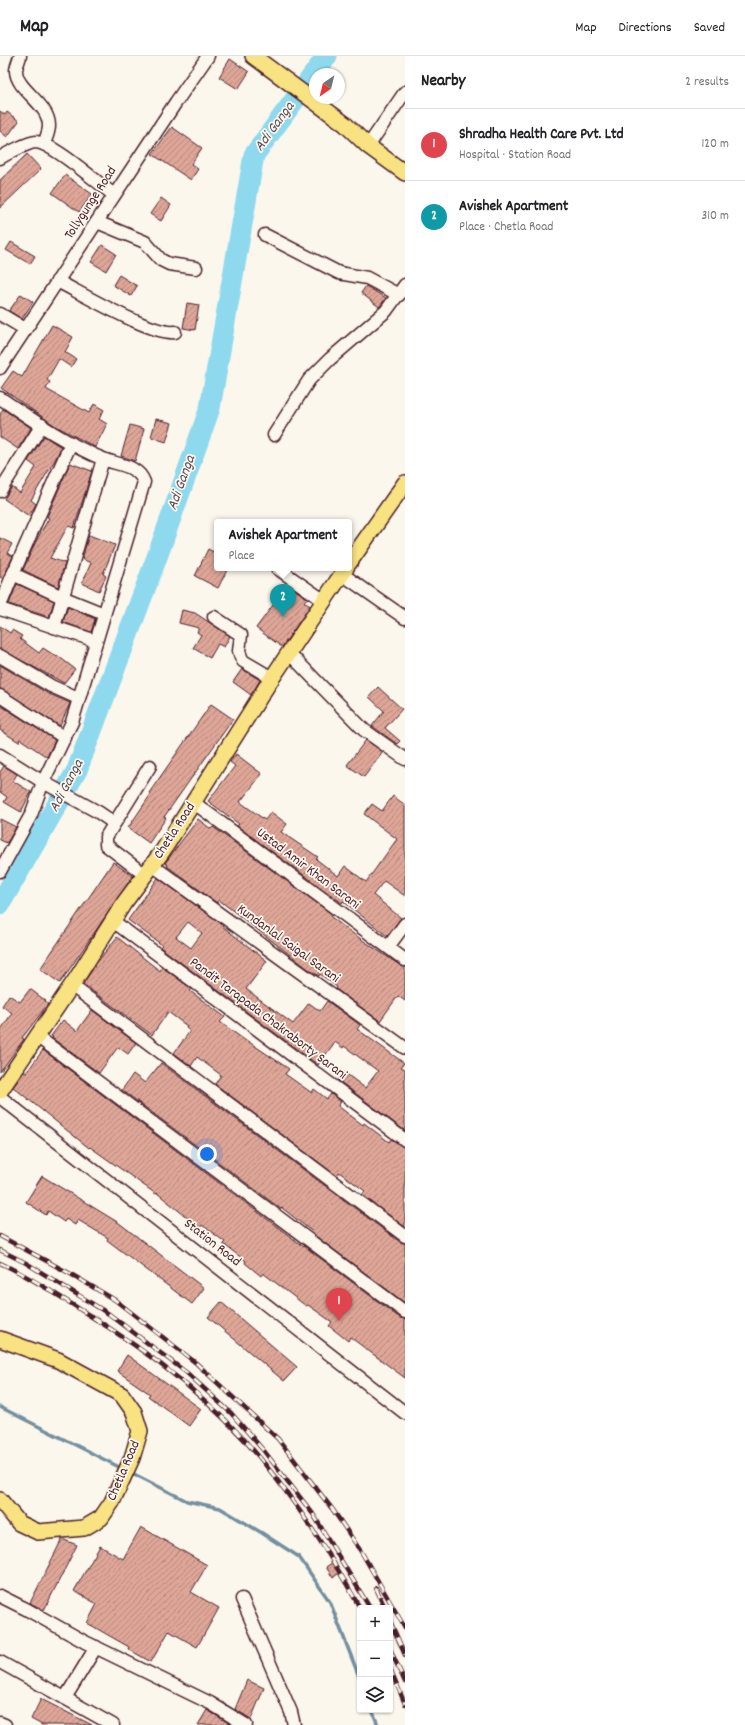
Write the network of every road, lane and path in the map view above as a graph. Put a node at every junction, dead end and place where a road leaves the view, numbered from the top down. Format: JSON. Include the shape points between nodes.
{"nodes":[{"id":1,"x":20,"y":56,"type":"edge"},
{"id":2,"x":208,"y":56,"type":"edge"},
{"id":3,"x":258,"y":59,"type":"edge"},
{"id":4,"x":405,"y":92,"type":"edge"},
{"id":5,"x":44,"y":144,"type":"junction"},
{"id":6,"x":368,"y":146,"type":"junction"},
{"id":7,"x":3,"y":152,"type":"edge"},
{"id":8,"x":405,"y":173,"type":"edge"},
{"id":9,"x":114,"y":195,"type":"junction"},
{"id":10,"x":97,"y":222,"type":"junction"},
{"id":11,"x":265,"y":235,"type":"dead end"},
{"id":12,"x":196,"y":268,"type":"dead end"},
{"id":13,"x":57,"y":281,"type":"junction"},
{"id":14,"x":402,"y":290,"type":"edge"},
{"id":15,"x":0,"y":314,"type":"edge"},
{"id":16,"x":25,"y":329,"type":"junction"},
{"id":17,"x":175,"y":332,"type":"dead end"},
{"id":18,"x":0,"y":368,"type":"edge"},
{"id":19,"x":0,"y":398,"type":"edge"},
{"id":20,"x":42,"y":425,"type":"junction"},
{"id":21,"x":274,"y":435,"type":"dead end"},
{"id":22,"x":71,"y":443,"type":"junction"},
{"id":23,"x":103,"y":459,"type":"junction"},
{"id":24,"x":405,"y":483,"type":"edge"},
{"id":25,"x":0,"y":491,"type":"edge"},
{"id":26,"x":352,"y":559,"type":"edge"},
{"id":27,"x":281,"y":571,"type":"edge"},
{"id":28,"x":344,"y":571,"type":"edge"},
{"id":29,"x":350,"y":571,"type":"edge"},
{"id":30,"x":13,"y":574,"type":"junction"},
{"id":31,"x":62,"y":597,"type":"junction"},
{"id":32,"x":323,"y":600,"type":"junction"},
{"id":33,"x":0,"y":606,"type":"edge"},
{"id":34,"x":0,"y":609,"type":"edge"},
{"id":35,"x":104,"y":614,"type":"junction"},
{"id":36,"x":214,"y":617,"type":"dead end"},
{"id":37,"x":405,"y":618,"type":"edge"},
{"id":38,"x":54,"y":627,"type":"junction"},
{"id":39,"x":96,"y":641,"type":"junction"},
{"id":40,"x":289,"y":653,"type":"junction"},
{"id":41,"x":0,"y":656,"type":"edge"},
{"id":42,"x":272,"y":678,"type":"junction"},
{"id":43,"x":0,"y":696,"type":"edge"},
{"id":44,"x":78,"y":698,"type":"junction"},
{"id":45,"x":65,"y":738,"type":"junction"},
{"id":46,"x":0,"y":755,"type":"edge"},
{"id":47,"x":405,"y":759,"type":"edge"},
{"id":48,"x":150,"y":766,"type":"dead end"},
{"id":49,"x":45,"y":783,"type":"junction"},
{"id":50,"x":193,"y":802,"type":"junction"},
{"id":51,"x":114,"y":822,"type":"junction"},
{"id":52,"x":149,"y":870,"type":"junction"},
{"id":53,"x":0,"y":871,"type":"edge"},
{"id":54,"x":113,"y":921,"type":"junction"},
{"id":55,"x":405,"y":924,"type":"edge"},
{"id":56,"x":388,"y":947,"type":"junction"},
{"id":57,"x":405,"y":960,"type":"edge"},
{"id":58,"x":71,"y":985,"type":"junction"},
{"id":59,"x":38,"y":1037,"type":"junction"},
{"id":60,"x":405,"y":1048,"type":"edge"},
{"id":61,"x":0,"y":1091,"type":"edge"},
{"id":62,"x":0,"y":1097,"type":"edge"},
{"id":63,"x":405,"y":1140,"type":"edge"},
{"id":64,"x":405,"y":1236,"type":"edge"},
{"id":65,"x":405,"y":1312,"type":"edge"},
{"id":66,"x":0,"y":1339,"type":"edge"},
{"id":67,"x":405,"y":1413,"type":"edge"},
{"id":68,"x":0,"y":1500,"type":"edge"},
{"id":69,"x":0,"y":1596,"type":"edge"},
{"id":70,"x":242,"y":1599,"type":"dead end"},
{"id":71,"x":96,"y":1648,"type":"junction"},
{"id":72,"x":0,"y":1662,"type":"edge"},
{"id":73,"x":65,"y":1698,"type":"junction"},
{"id":74,"x":0,"y":1723,"type":"edge"},
{"id":75,"x":5,"y":1725,"type":"edge"},
{"id":76,"x":113,"y":1725,"type":"edge"},
{"id":77,"x":246,"y":1725,"type":"edge"},
{"id":78,"x":294,"y":1725,"type":"edge"}],
"edges":[{"from":1,"to":5,"type":"street","via":[[16,69],[19,81],[48,119],[49,126]]},
{"from":2,"to":9,"type":"street","name":"Tollygunge Road"},
{"from":3,"to":6,"type":"main road","via":[[345,124]]},
{"from":4,"to":6,"type":"street"},
{"from":5,"to":7,"type":"street","via":[[35,142]]},
{"from":5,"to":9,"type":"street"},
{"from":6,"to":8,"type":"main road"},
{"from":9,"to":10,"type":"street","name":"Tollygunge Road"},
{"from":10,"to":12,"type":"street","via":[[145,242],[161,260],[169,264]]},
{"from":10,"to":13,"type":"street","name":"Tollygunge Road"},
{"from":11,"to":14,"type":"street","via":[[339,273],[367,278]]},
{"from":13,"to":16,"type":"street","name":"Tollygunge Road"},
{"from":13,"to":17,"type":"street","via":[[118,313],[160,331]]},
{"from":14,"to":21,"type":"street","via":[[374,323],[308,380]]},
{"from":15,"to":16,"type":"street"},
{"from":16,"to":18,"type":"street","name":"Tollygunge Road"},
{"from":19,"to":20,"type":"street"},
{"from":20,"to":22,"type":"street"},
{"from":20,"to":25,"type":"street"},
{"from":22,"to":23,"type":"street"},
{"from":22,"to":30,"type":"street"},
{"from":23,"to":31,"type":"street"},
{"from":23,"to":35,"type":"street","via":[[134,469],[141,474],[144,482]]},
{"from":24,"to":26,"type":"main road","name":"Chetla Road"},
{"from":27,"to":32,"type":"street"},
{"from":28,"to":32,"type":"main road","name":"Chetla Road"},
{"from":29,"to":37,"type":"street"},
{"from":30,"to":31,"type":"street"},
{"from":30,"to":33,"type":"street"},
{"from":31,"to":35,"type":"street"},
{"from":31,"to":38,"type":"street"},
{"from":32,"to":40,"type":"main road","name":"Chetla Road"},
{"from":34,"to":38,"type":"street"},
{"from":35,"to":39,"type":"street"},
{"from":36,"to":42,"type":"street","via":[[241,635],[239,651],[243,661]]},
{"from":38,"to":39,"type":"street"},
{"from":39,"to":44,"type":"street"},
{"from":40,"to":42,"type":"main road","name":"Chetla Road"},
{"from":40,"to":47,"type":"street","via":[[364,730]]},
{"from":41,"to":44,"type":"street","via":[[51,686]]},
{"from":42,"to":50,"type":"main road","name":"Chetla Road"},
{"from":43,"to":45,"type":"street"},
{"from":44,"to":45,"type":"street"},
{"from":45,"to":49,"type":"street"},
{"from":46,"to":49,"type":"street"},
{"from":48,"to":51,"type":"street"},
{"from":49,"to":51,"type":"street"},
{"from":49,"to":53,"type":"street","via":[[31,815]]},
{"from":50,"to":52,"type":"main road","name":"Chetla Road"},
{"from":50,"to":56,"type":"street","name":"Ustad Amir Khan Sarani"},
{"from":51,"to":52,"type":"street","name":"Kundanlal Saigal Sarani","via":[[106,837],[106,845]]},
{"from":52,"to":54,"type":"main road","name":"Chetla Road"},
{"from":52,"to":60,"type":"street","name":"Kundanlal Saigal Sarani"},
{"from":54,"to":58,"type":"main road","name":"Chetla Road"},
{"from":54,"to":63,"type":"street","name":"Pandit Tarapada Chakraborty Sarani"},
{"from":55,"to":56,"type":"street"},
{"from":56,"to":57,"type":"street","name":"Ustad Amir Khan Sarani"},
{"from":58,"to":59,"type":"main road","name":"Chetla Road"},
{"from":58,"to":64,"type":"street"},
{"from":59,"to":61,"type":"main road","name":"Chetla Road"},
{"from":59,"to":65,"type":"street"},
{"from":62,"to":67,"type":"street","name":"Station Road"},
{"from":66,"to":68,"type":"main road","name":"Chetla Road","via":[[58,1360],[122,1395],[134,1412],[140,1431],[132,1458],[112,1502],[101,1518],[84,1528],[38,1532],[19,1523]]},
{"from":69,"to":71,"type":"street"},
{"from":70,"to":78,"type":"street","via":[[291,1712]]},
{"from":71,"to":73,"type":"street"},
{"from":71,"to":77,"type":"street","via":[[210,1703]]},
{"from":72,"to":73,"type":"street"},
{"from":73,"to":76,"type":"street"},
{"from":74,"to":75,"type":"street"}]}
